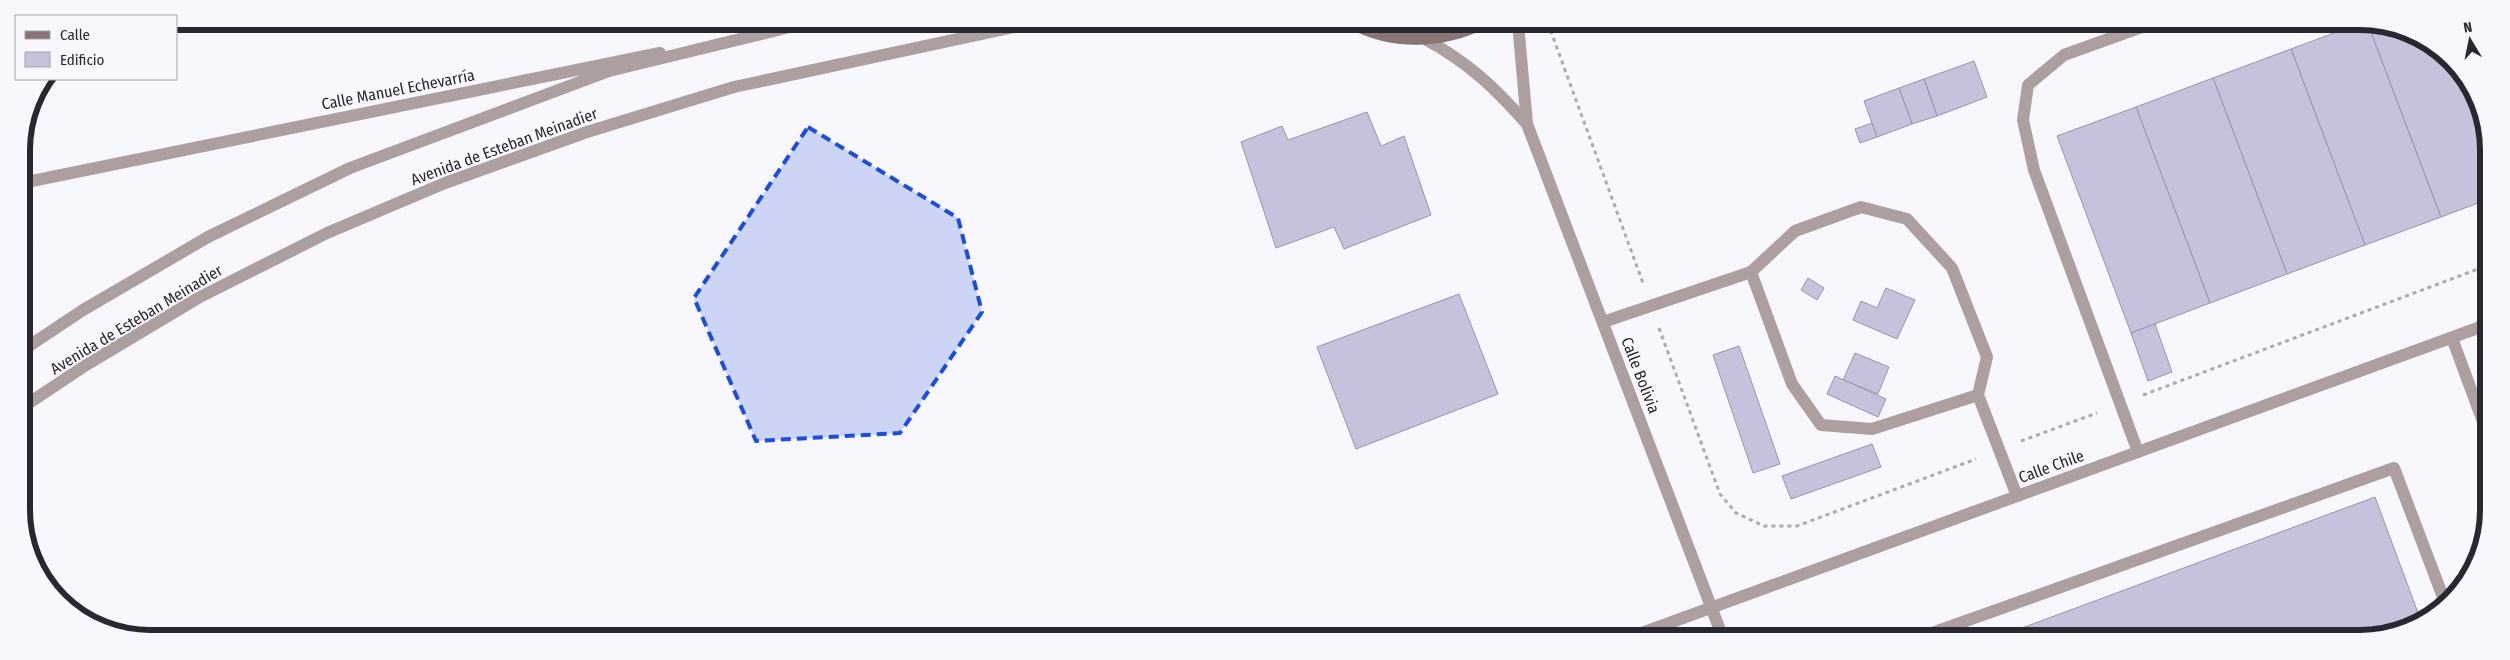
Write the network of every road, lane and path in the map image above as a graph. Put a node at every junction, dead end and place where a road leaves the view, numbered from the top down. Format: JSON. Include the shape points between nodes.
{"nodes":[{"id":1,"x":770,"y":30,"type":"edge"},
{"id":2,"x":772,"y":30,"type":"edge"},
{"id":3,"x":1000,"y":30,"type":"edge"},
{"id":4,"x":1370,"y":30,"type":"edge"},
{"id":5,"x":1467,"y":30,"type":"edge"},
{"id":6,"x":1519,"y":30,"type":"edge"},
{"id":7,"x":1550,"y":30,"type":"edge"},
{"id":8,"x":2133,"y":30,"type":"edge"},
{"id":9,"x":1425,"y":39,"type":"junction"},
{"id":10,"x":1528,"y":124,"type":"junction"},
{"id":11,"x":30,"y":181,"type":"edge"},
{"id":12,"x":2480,"y":268,"type":"edge"},
{"id":13,"x":1751,"y":272,"type":"junction"},
{"id":14,"x":1651,"y":306,"type":"junction"},
{"id":15,"x":1603,"y":322,"type":"junction"},
{"id":16,"x":2480,"y":327,"type":"edge"},
{"id":17,"x":2452,"y":338,"type":"junction"},
{"id":18,"x":30,"y":345,"type":"edge"},
{"id":19,"x":1978,"y":395,"type":"junction"},
{"id":20,"x":30,"y":402,"type":"edge"},
{"id":21,"x":2120,"y":404,"type":"junction"},
{"id":22,"x":2480,"y":414,"type":"edge"},
{"id":23,"x":1999,"y":450,"type":"junction"},
{"id":24,"x":2138,"y":452,"type":"junction"},
{"id":25,"x":2018,"y":496,"type":"junction"},
{"id":26,"x":2443,"y":597,"type":"edge"},
{"id":27,"x":1711,"y":606,"type":"junction"},
{"id":28,"x":1649,"y":630,"type":"edge"},
{"id":29,"x":1720,"y":630,"type":"edge"},
{"id":30,"x":1940,"y":630,"type":"edge"}],
"edges":[{"from":1,"to":11,"type":"street","name":"Calle Manuel Echevarría"},
{"from":2,"to":18,"type":"street","name":"Avenida de Esteban Meinadier","via":[[609,71],[350,168],[208,238],[83,310]]},
{"from":3,"to":20,"type":"street","name":"Avenida de Esteban Meinadier","via":[[734,88],[587,132],[445,182],[327,233],[198,298],[86,364]]},
{"from":4,"to":9,"type":"main road","via":[[1402,38]]},
{"from":5,"to":9,"type":"main road"},
{"from":6,"to":10,"type":"street","name":"Calle Bolivia"},
{"from":7,"to":14,"type":"path"},
{"from":8,"to":21,"type":"street","via":[[2064,55],[2028,85],[2023,120],[2034,170]]},
{"from":9,"to":10,"type":"street","name":"Calle Bolivia","via":[[1455,55],[1493,87]]},
{"from":10,"to":15,"type":"street","name":"Calle Bolivia"},
{"from":12,"to":21,"type":"path"},
{"from":13,"to":14,"type":"street"},
{"from":13,"to":19,"type":"street","via":[[1792,384],[1821,424],[1872,429]]},
{"from":13,"to":19,"type":"street","via":[[1794,231],[1861,208],[1908,219],[1952,268],[1987,356]]},
{"from":14,"to":15,"type":"street"},
{"from":14,"to":23,"type":"path","via":[[1720,494],[1736,514],[1764,526],[1797,526]]},
{"from":15,"to":27,"type":"street","name":"Calle Bolivia"},
{"from":16,"to":17,"type":"street","name":"Calle Chile"},
{"from":17,"to":22,"type":"street"},
{"from":17,"to":24,"type":"street","name":"Calle Chile"},
{"from":19,"to":23,"type":"street"},
{"from":21,"to":23,"type":"path"},
{"from":21,"to":24,"type":"street"},
{"from":23,"to":25,"type":"street"},
{"from":24,"to":25,"type":"street","name":"Calle Chile"},
{"from":25,"to":27,"type":"street","name":"Calle Chile"},
{"from":26,"to":30,"type":"street","via":[[2394,468]]},
{"from":27,"to":28,"type":"street","name":"Calle Chile"},
{"from":27,"to":29,"type":"street","name":"Calle Bolivia"}]}
